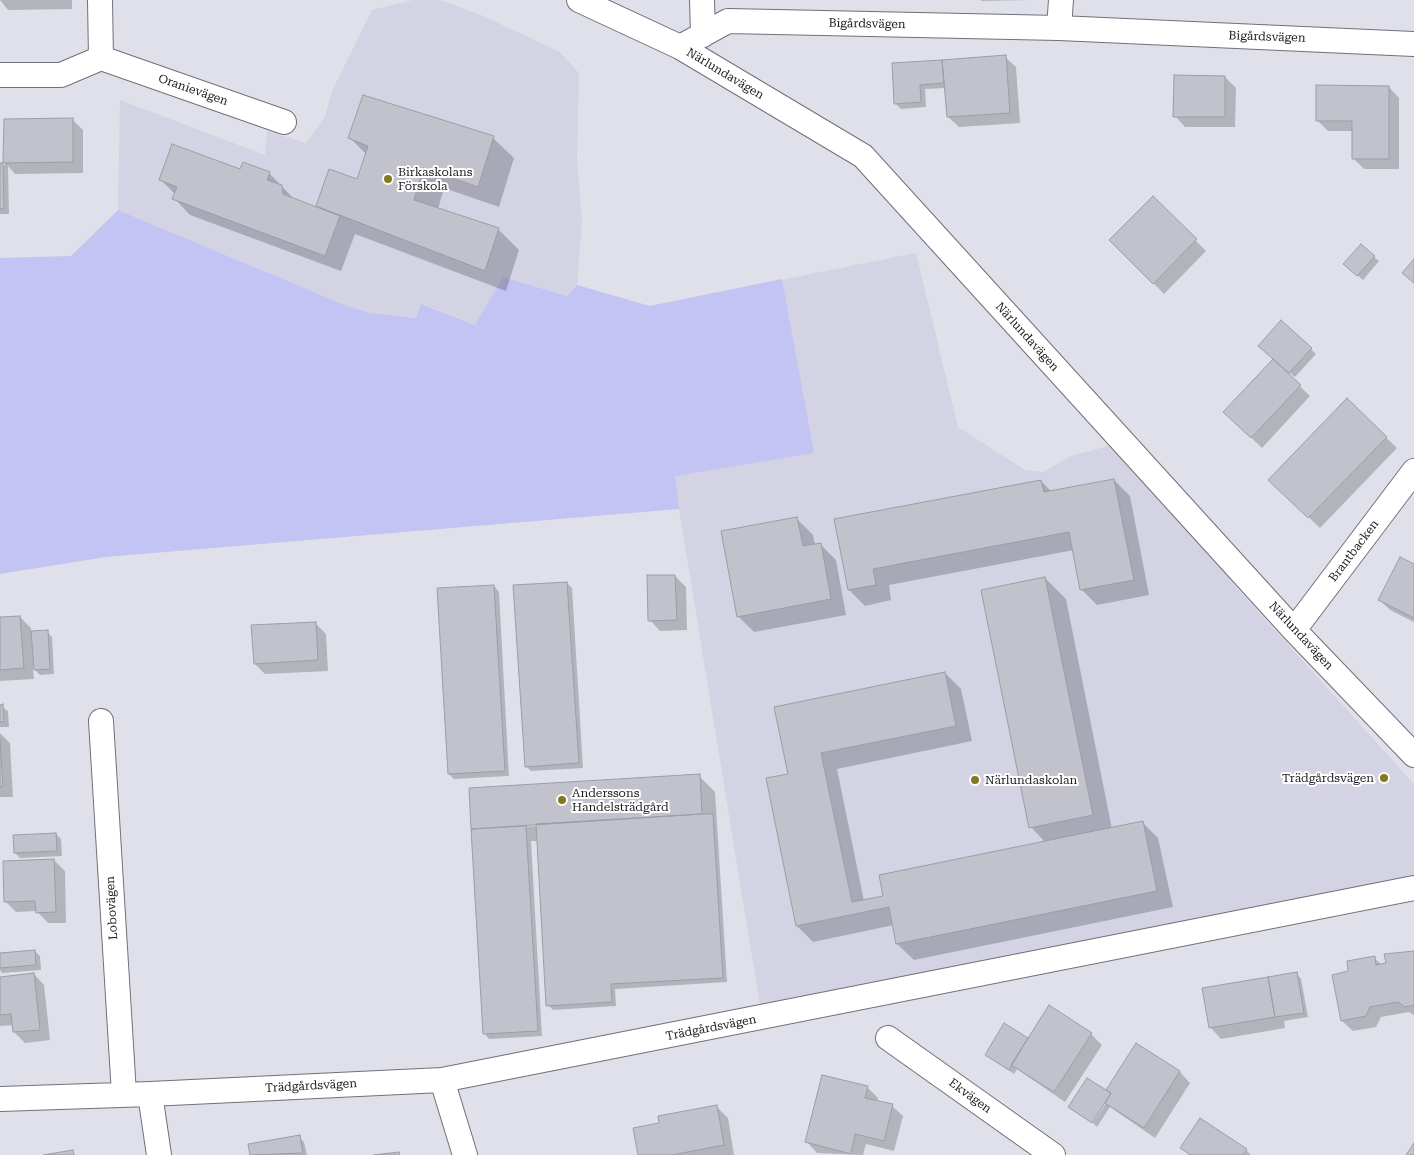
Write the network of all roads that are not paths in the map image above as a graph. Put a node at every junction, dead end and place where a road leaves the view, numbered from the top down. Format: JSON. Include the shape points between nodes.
{"nodes":[{"id":1,"x":100,"y":0,"type":"edge"},
{"id":2,"x":579,"y":0,"type":"edge"},
{"id":3,"x":702,"y":0,"type":"edge"},
{"id":4,"x":1062,"y":0,"type":"edge"},
{"id":5,"x":1060,"y":28,"type":"junction"},
{"id":6,"x":702,"y":35,"type":"junction"},
{"id":7,"x":1414,"y":44,"type":"edge"},
{"id":8,"x":680,"y":47,"type":"junction"},
{"id":9,"x":102,"y":58,"type":"junction"},
{"id":10,"x":0,"y":75,"type":"edge"},
{"id":11,"x":284,"y":122,"type":"dead end"},
{"id":12,"x":1414,"y":471,"type":"edge"},
{"id":13,"x":1294,"y":630,"type":"junction"},
{"id":14,"x":101,"y":721,"type":"dead end"},
{"id":15,"x":1414,"y":754,"type":"edge"},
{"id":16,"x":1414,"y":888,"type":"edge"},
{"id":17,"x":888,"y":1038,"type":"dead end"},
{"id":18,"x":442,"y":1080,"type":"junction"},
{"id":19,"x":124,"y":1094,"type":"junction"},
{"id":20,"x":150,"y":1094,"type":"junction"},
{"id":21,"x":0,"y":1099,"type":"edge"},
{"id":22,"x":159,"y":1155,"type":"edge"},
{"id":23,"x":465,"y":1155,"type":"edge"},
{"id":24,"x":1053,"y":1155,"type":"edge"}],
"edges":[{"from":1,"to":9,"type":"street"},
{"from":2,"to":8,"type":"street","name":"Närlundavägen"},
{"from":3,"to":6,"type":"street"},
{"from":4,"to":5,"type":"street"},
{"from":5,"to":6,"type":"street","name":"Bigårdsvägen","via":[[728,21]]},
{"from":5,"to":7,"type":"street","name":"Bigårdsvägen"},
{"from":6,"to":8,"type":"street","name":"Bigårdsvägen"},
{"from":8,"to":13,"type":"street","name":"Närlundavägen","via":[[863,156]]},
{"from":9,"to":10,"type":"street","via":[[61,75]]},
{"from":9,"to":11,"type":"street","name":"Oranievägen"},
{"from":12,"to":13,"type":"street","name":"Brantbacken"},
{"from":13,"to":15,"type":"street","name":"Närlundavägen"},
{"from":14,"to":19,"type":"street","name":"Lobovägen"},
{"from":16,"to":18,"type":"street","name":"Trädgårdsvägen"},
{"from":17,"to":24,"type":"street","name":"Ekvägen"},
{"from":18,"to":20,"type":"street","name":"Trädgårdsvägen"},
{"from":18,"to":23,"type":"street"},
{"from":19,"to":20,"type":"street","name":"Trädgårdsvägen"},
{"from":19,"to":21,"type":"street","name":"Trädgårdsvägen"},
{"from":20,"to":22,"type":"street"}]}
